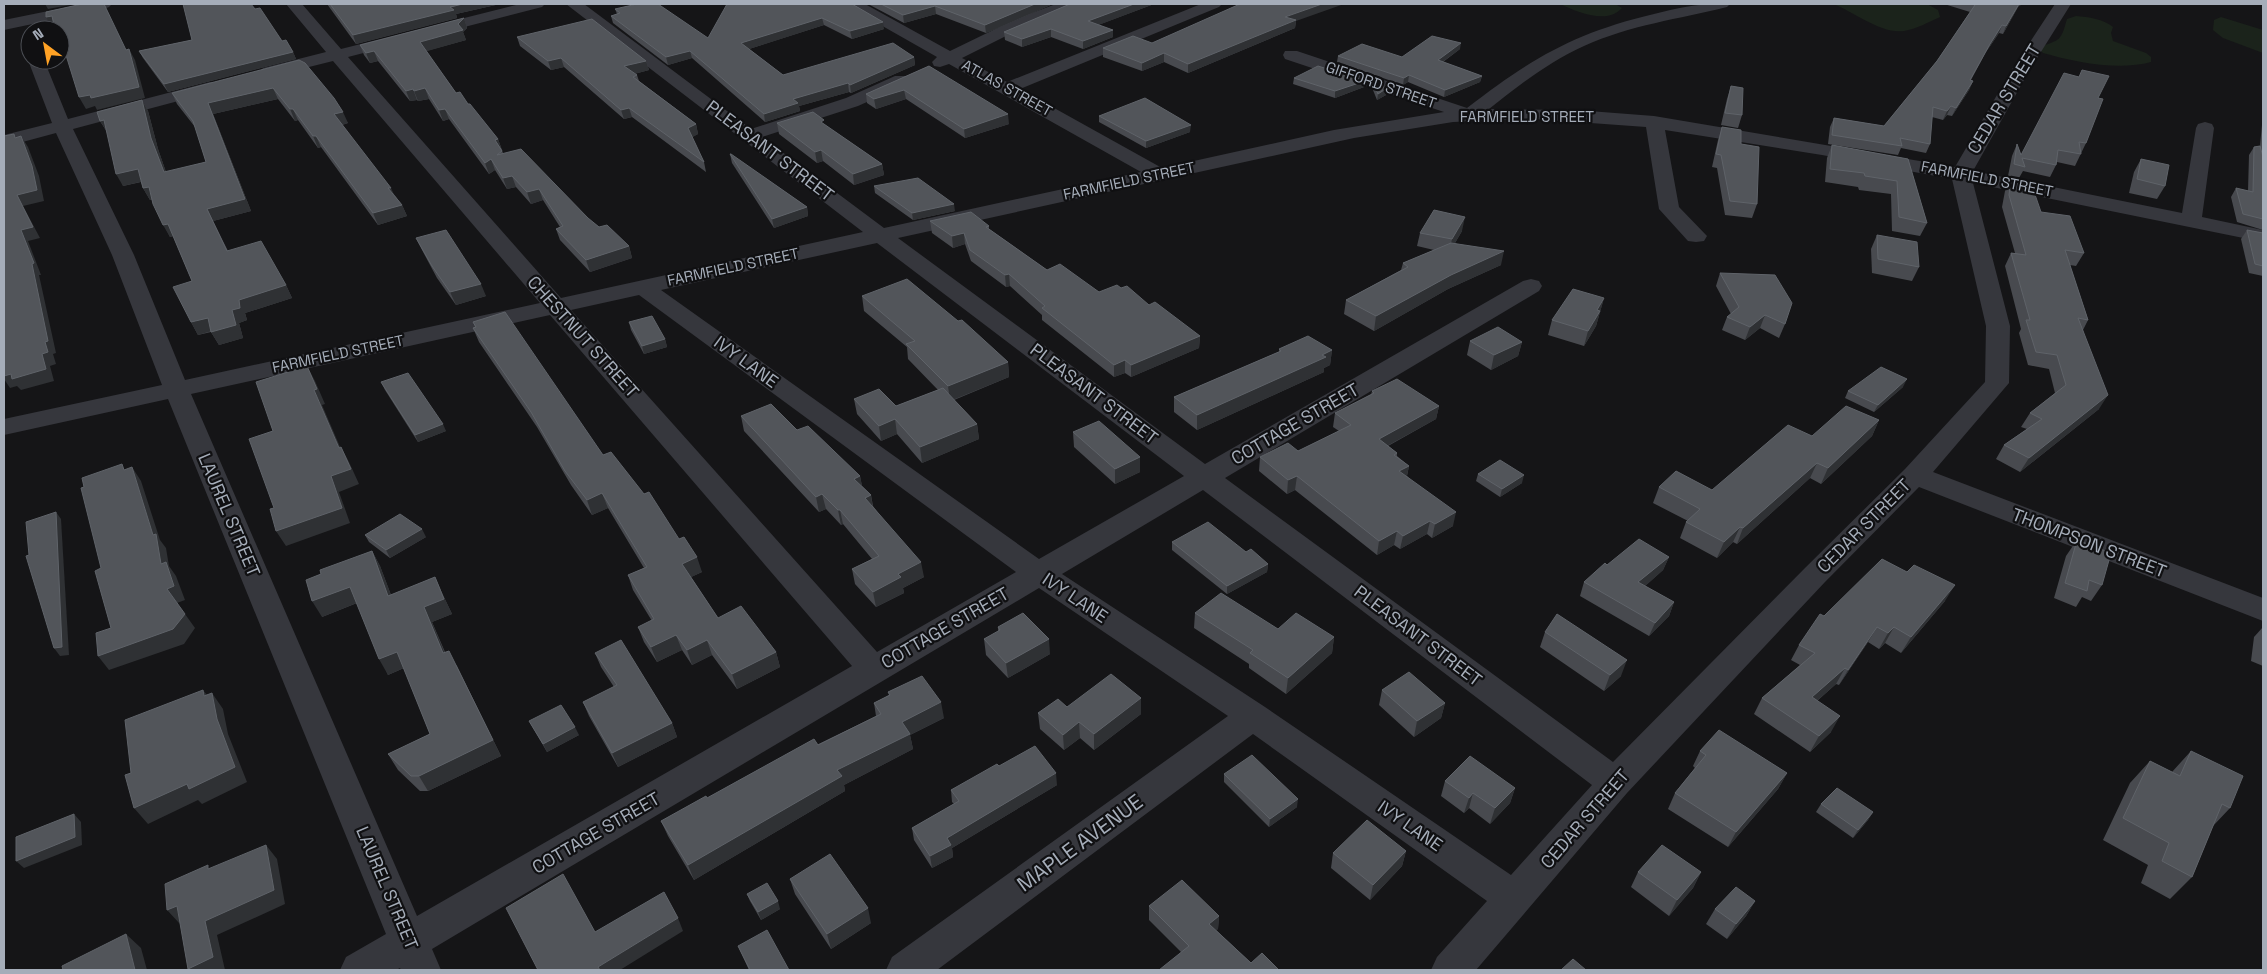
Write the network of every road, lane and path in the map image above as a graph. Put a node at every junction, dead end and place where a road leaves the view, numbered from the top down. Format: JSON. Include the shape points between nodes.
{"nodes":[{"id":1,"x":104,"y":4,"type":"edge"},
{"id":2,"x":294,"y":4,"type":"edge"},
{"id":3,"x":537,"y":4,"type":"edge"},
{"id":4,"x":574,"y":4,"type":"edge"},
{"id":5,"x":857,"y":4,"type":"edge"},
{"id":6,"x":1070,"y":4,"type":"edge"},
{"id":7,"x":1214,"y":4,"type":"edge"},
{"id":8,"x":1722,"y":4,"type":"edge"},
{"id":9,"x":2062,"y":4,"type":"edge"},
{"id":10,"x":18,"y":15,"type":"junction"},
{"id":11,"x":20,"y":20,"type":"edge"},
{"id":12,"x":4,"y":25,"type":"edge"},
{"id":13,"x":336,"y":54,"type":"junction"},
{"id":14,"x":1291,"y":55,"type":"dead end"},
{"id":15,"x":952,"y":57,"type":"junction"},
{"id":16,"x":39,"y":70,"type":"edge"},
{"id":17,"x":252,"y":76,"type":"edge"},
{"id":18,"x":223,"y":84,"type":"edge"},
{"id":19,"x":1008,"y":88,"type":"junction"},
{"id":20,"x":1470,"y":115,"type":"junction"},
{"id":21,"x":1654,"y":122,"type":"junction"},
{"id":22,"x":62,"y":126,"type":"junction"},
{"id":23,"x":2204,"y":128,"type":"dead end"},
{"id":24,"x":750,"y":135,"type":"junction"},
{"id":25,"x":4,"y":141,"type":"edge"},
{"id":26,"x":1159,"y":174,"type":"junction"},
{"id":27,"x":1961,"y":174,"type":"junction"},
{"id":28,"x":2191,"y":221,"type":"junction"},
{"id":29,"x":880,"y":235,"type":"junction"},
{"id":30,"x":1696,"y":236,"type":"dead end"},
{"id":31,"x":2263,"y":236,"type":"edge"},
{"id":32,"x":1531,"y":286,"type":"dead end"},
{"id":33,"x":642,"y":287,"type":"junction"},
{"id":34,"x":554,"y":306,"type":"junction"},
{"id":35,"x":176,"y":389,"type":"junction"},
{"id":36,"x":4,"y":427,"type":"edge"},
{"id":37,"x":1915,"y":475,"type":"junction"},
{"id":38,"x":1204,"y":477,"type":"junction"},
{"id":39,"x":1039,"y":574,"type":"junction"},
{"id":40,"x":2263,"y":610,"type":"edge"},
{"id":41,"x":874,"y":670,"type":"junction"},
{"id":42,"x":1253,"y":716,"type":"junction"},
{"id":43,"x":1614,"y":783,"type":"junction"},
{"id":44,"x":1515,"y":899,"type":"junction"},
{"id":45,"x":410,"y":942,"type":"junction"},
{"id":46,"x":360,"y":970,"type":"edge"},
{"id":47,"x":421,"y":970,"type":"edge"},
{"id":48,"x":906,"y":970,"type":"edge"},
{"id":49,"x":1451,"y":970,"type":"edge"}],
"edges":[{"from":1,"to":10,"type":"street"},
{"from":2,"to":13,"type":"street","name":"CHESTNUT STREET"},
{"from":3,"to":13,"type":"street"},
{"from":4,"to":24,"type":"street","name":"PLEASANT STREET"},
{"from":5,"to":15,"type":"street","name":"ATLAS STREET"},
{"from":6,"to":15,"type":"street","via":[[1024,21]]},
{"from":7,"to":19,"type":"street"},
{"from":8,"to":20,"type":"street","via":[[1577,43],[1526,72]]},
{"from":9,"to":27,"type":"street","name":"CEDAR STREET"},
{"from":10,"to":11,"type":"street","name":"LAUREL STREET"},
{"from":10,"to":12,"type":"street"},
{"from":13,"to":17,"type":"street"},
{"from":13,"to":34,"type":"street","name":"CHESTNUT STREET"},
{"from":14,"to":20,"type":"street","name":"GIFFORD STREET"},
{"from":15,"to":19,"type":"street","name":"ATLAS STREET"},
{"from":15,"to":24,"type":"street","via":[[852,102]]},
{"from":16,"to":22,"type":"street","name":"LAUREL STREET"},
{"from":18,"to":22,"type":"street"},
{"from":19,"to":26,"type":"street","name":"ATLAS STREET"},
{"from":20,"to":21,"type":"street","name":"FARMFIELD STREET","via":[[1542,114]]},
{"from":20,"to":26,"type":"street","name":"FARMFIELD STREET","via":[[1368,129]]},
{"from":21,"to":27,"type":"street","name":"FARMFIELD STREET"},
{"from":21,"to":30,"type":"street","via":[[1669,209]]},
{"from":22,"to":25,"type":"street"},
{"from":22,"to":35,"type":"street","name":"LAUREL STREET","via":[[123,255]]},
{"from":23,"to":28,"type":"street"},
{"from":24,"to":29,"type":"street","name":"PLEASANT STREET"},
{"from":26,"to":29,"type":"street","name":"FARMFIELD STREET"},
{"from":27,"to":28,"type":"street","name":"FARMFIELD STREET"},
{"from":27,"to":37,"type":"street","name":"CEDAR STREET","via":[[1998,326],[1997,383]]},
{"from":28,"to":31,"type":"street","name":"FARMFIELD STREET"},
{"from":29,"to":33,"type":"street","name":"FARMFIELD STREET"},
{"from":29,"to":38,"type":"street","name":"PLEASANT STREET"},
{"from":32,"to":38,"type":"street","name":"COTTAGE STREET"},
{"from":33,"to":34,"type":"street","name":"FARMFIELD STREET"},
{"from":33,"to":39,"type":"street","name":"IVY LANE"},
{"from":34,"to":35,"type":"street","name":"FARMFIELD STREET"},
{"from":34,"to":41,"type":"street","name":"CHESTNUT STREET","via":[[692,459]]},
{"from":35,"to":36,"type":"street","name":"FARMFIELD STREET"},
{"from":35,"to":45,"type":"street","name":"LAUREL STREET"},
{"from":37,"to":40,"type":"street","name":"THOMPSON STREET"},
{"from":37,"to":43,"type":"street","name":"CEDAR STREET"},
{"from":38,"to":39,"type":"street","name":"COTTAGE STREET"},
{"from":38,"to":43,"type":"street","name":"PLEASANT STREET"},
{"from":39,"to":41,"type":"street","name":"COTTAGE STREET"},
{"from":39,"to":42,"type":"street","name":"IVY LANE"},
{"from":41,"to":45,"type":"street","name":"COTTAGE STREET"},
{"from":42,"to":44,"type":"street","name":"IVY LANE"},
{"from":42,"to":48,"type":"street","name":"MAPLE AVENUE"},
{"from":43,"to":44,"type":"street","name":"CEDAR STREET"},
{"from":44,"to":49,"type":"street","name":"CEDAR STREET"},
{"from":45,"to":46,"type":"street","name":"COTTAGE STREET"},
{"from":45,"to":47,"type":"street","name":"LAUREL STREET"}]}
